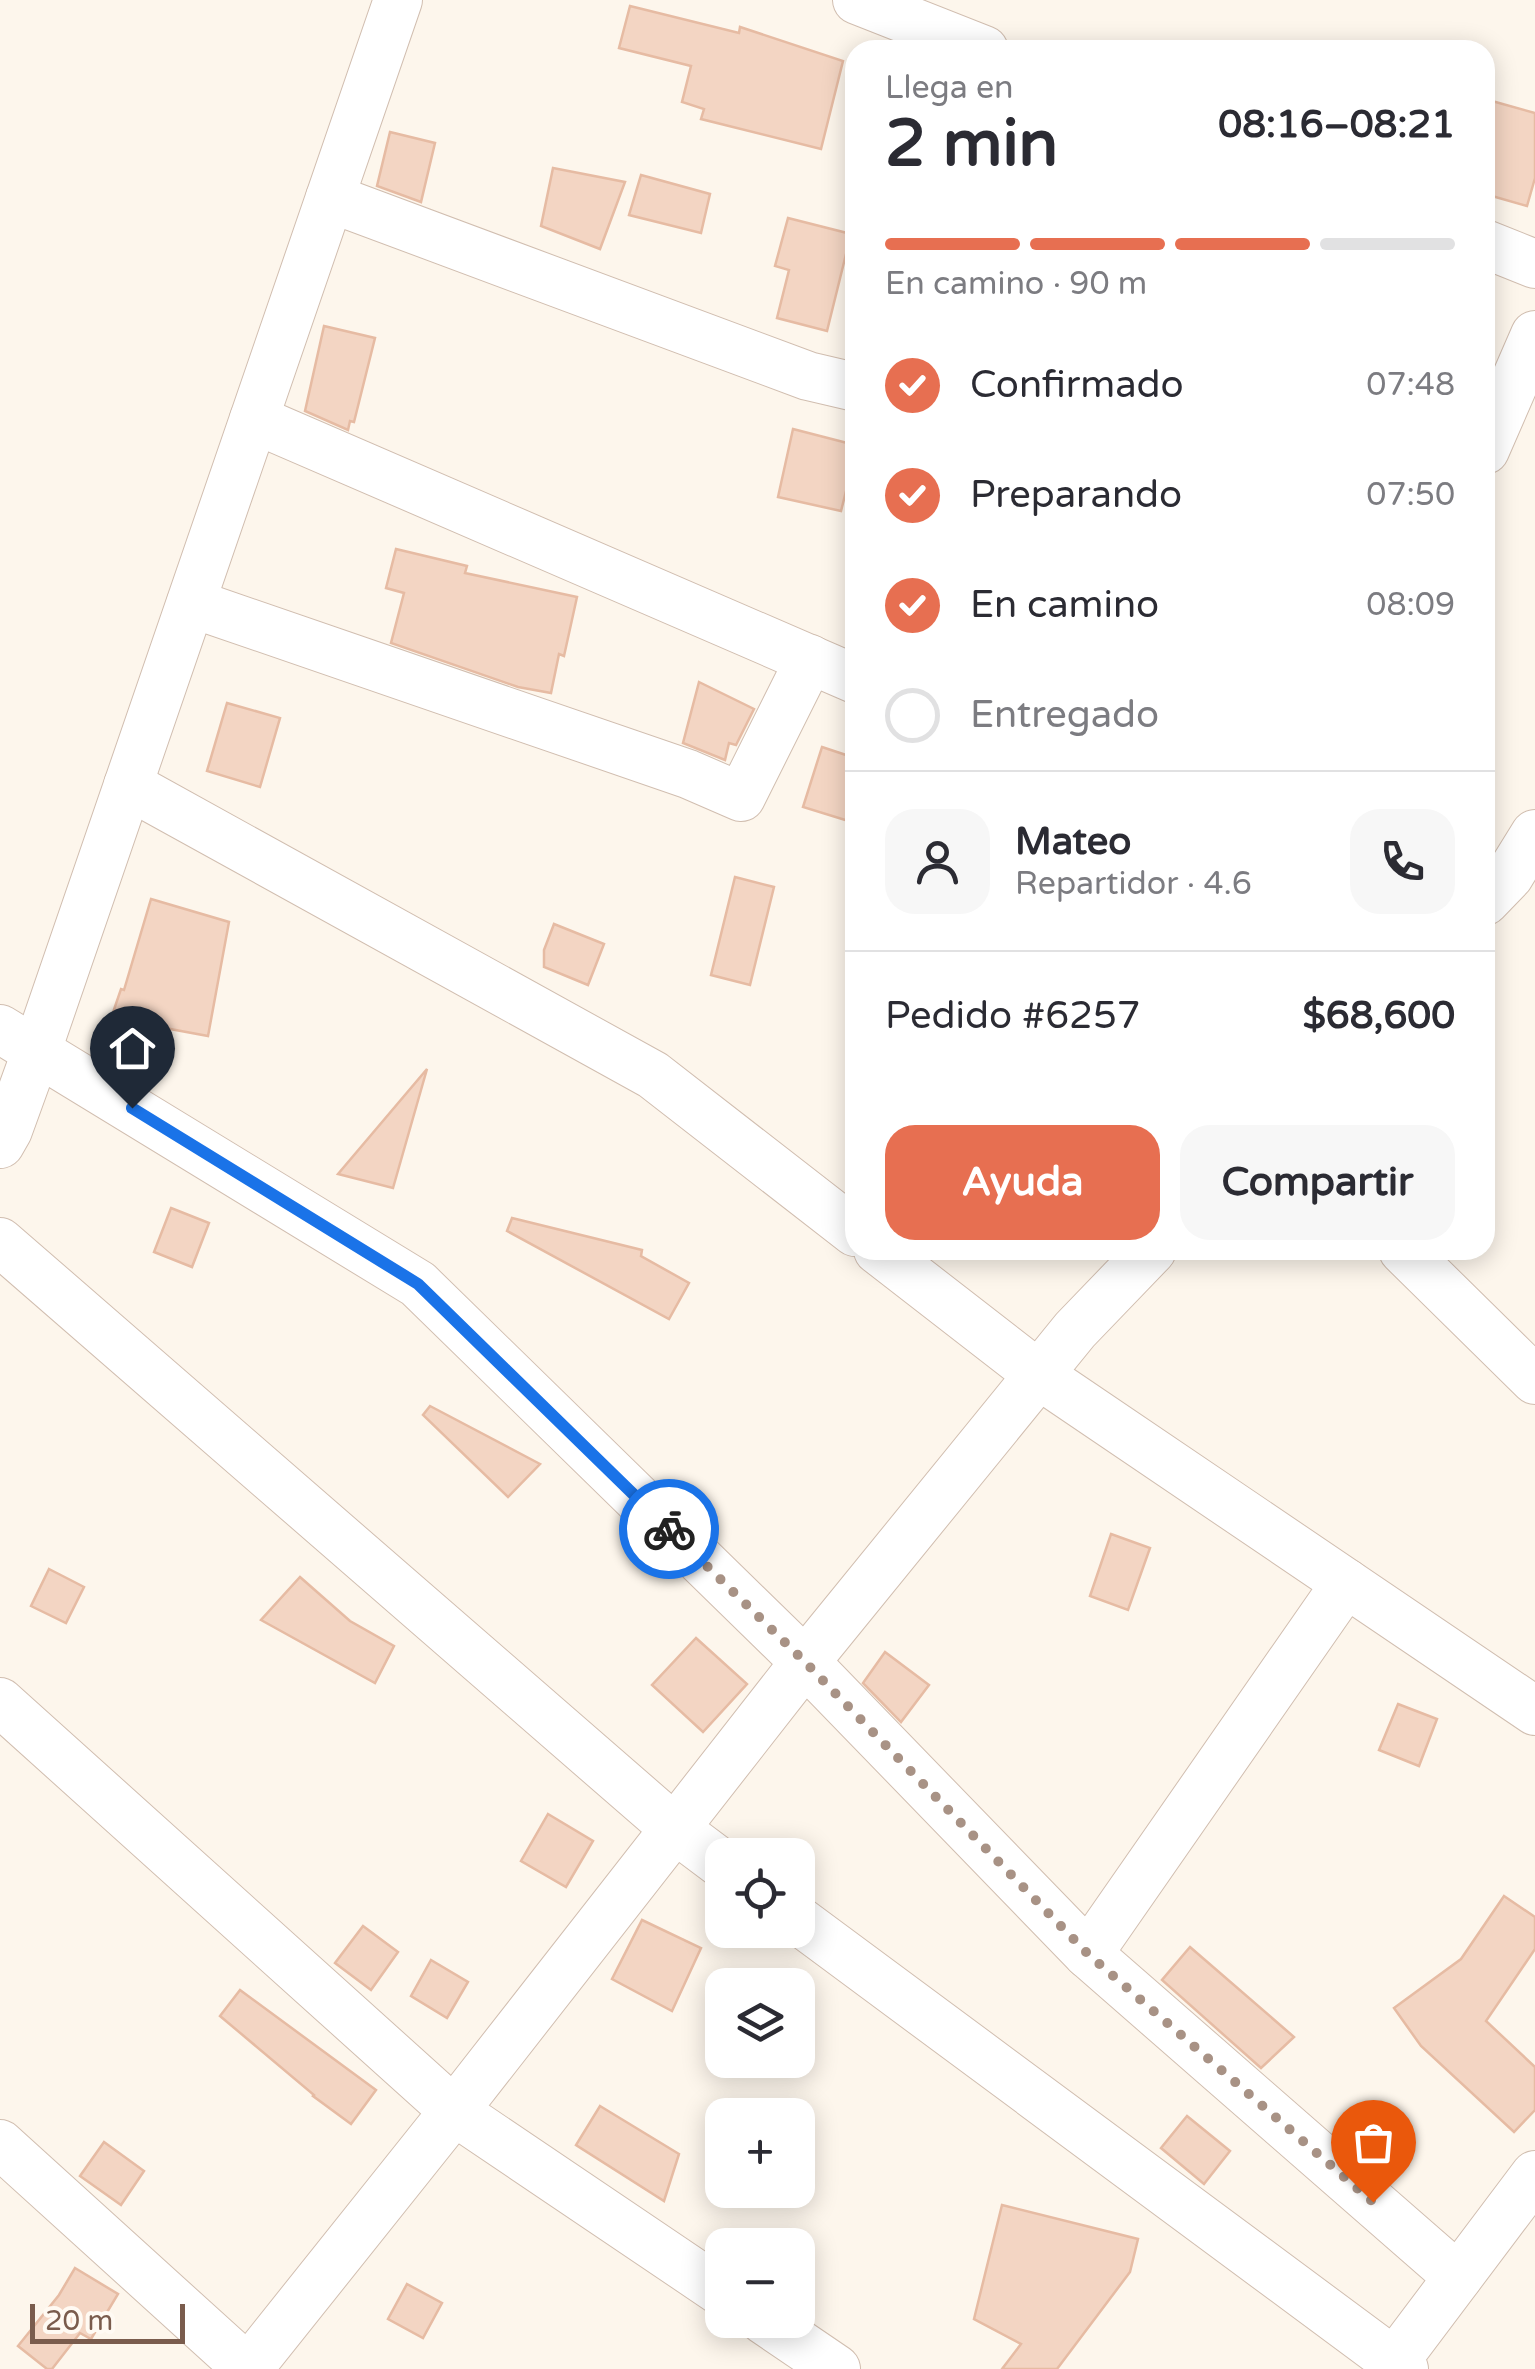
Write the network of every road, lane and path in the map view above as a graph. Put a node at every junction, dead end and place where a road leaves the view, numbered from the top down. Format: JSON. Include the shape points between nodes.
{"nodes":[{"id":1,"x":398,"y":0,"type":"edge"},
{"id":2,"x":857,"y":0,"type":"edge"},
{"id":3,"x":940,"y":16,"type":"edge"},
{"id":4,"x":971,"y":40,"type":"edge"},
{"id":5,"x":330,"y":198,"type":"junction"},
{"id":6,"x":1535,"y":335,"type":"edge"},
{"id":7,"x":845,"y":385,"type":"edge"},
{"id":8,"x":254,"y":419,"type":"junction"},
{"id":9,"x":1495,"y":427,"type":"edge"},
{"id":10,"x":191,"y":603,"type":"junction"},
{"id":11,"x":810,"y":659,"type":"junction"},
{"id":12,"x":845,"y":675,"type":"edge"},
{"id":13,"x":128,"y":785,"type":"junction"},
{"id":14,"x":1535,"y":834,"type":"edge"},
{"id":15,"x":1495,"y":891,"type":"edge"},
{"id":16,"x":18,"y":1040,"type":"edge"},
{"id":17,"x":0,"y":1144,"type":"edge"},
{"id":18,"x":845,"y":1224,"type":"edge"},
{"id":19,"x":0,"y":1242,"type":"edge"},
{"id":20,"x":891,"y":1260,"type":"edge"},
{"id":21,"x":1142,"y":1260,"type":"edge"},
{"id":22,"x":1413,"y":1260,"type":"edge"},
{"id":23,"x":1039,"y":1375,"type":"junction"},
{"id":24,"x":1535,"y":1380,"type":"edge"},
{"id":25,"x":1346,"y":1584,"type":"junction"},
{"id":26,"x":805,"y":1662,"type":"junction"},
{"id":27,"x":0,"y":1702,"type":"edge"},
{"id":28,"x":1535,"y":1711,"type":"edge"},
{"id":29,"x":674,"y":1828,"type":"junction"},
{"id":30,"x":705,"y":1851,"type":"edge"},
{"id":31,"x":815,"y":1933,"type":"edge"},
{"id":32,"x":1088,"y":1954,"type":"junction"},
{"id":33,"x":454,"y":2110,"type":"junction"},
{"id":34,"x":0,"y":2144,"type":"edge"},
{"id":35,"x":1535,"y":2175,"type":"edge"},
{"id":36,"x":1458,"y":2276,"type":"junction"},
{"id":37,"x":705,"y":2280,"type":"edge"},
{"id":38,"x":790,"y":2338,"type":"edge"},
{"id":39,"x":1396,"y":2367,"type":"edge"},
{"id":40,"x":836,"y":2369,"type":"edge"}],
"edges":[{"from":1,"to":5,"type":"street"},
{"from":2,"to":3,"type":"street"},
{"from":3,"to":4,"type":"street"},
{"from":5,"to":7,"type":"street"},
{"from":5,"to":8,"type":"street"},
{"from":6,"to":9,"type":"street"},
{"from":8,"to":10,"type":"street"},
{"from":8,"to":11,"type":"street"},
{"from":10,"to":11,"type":"street","via":[[741,797]]},
{"from":10,"to":13,"type":"street"},
{"from":11,"to":12,"type":"street"},
{"from":13,"to":16,"type":"street"},
{"from":13,"to":18,"type":"street","via":[[653,1074]]},
{"from":14,"to":15,"type":"street"},
{"from":16,"to":17,"type":"street","via":[[8,1130]]},
{"from":16,"to":26,"type":"street","via":[[418,1284]]},
{"from":19,"to":29,"type":"street"},
{"from":20,"to":23,"type":"street"},
{"from":21,"to":23,"type":"street"},
{"from":22,"to":24,"type":"street"},
{"from":23,"to":25,"type":"street"},
{"from":23,"to":26,"type":"street"},
{"from":25,"to":28,"type":"street"},
{"from":25,"to":32,"type":"street"},
{"from":26,"to":29,"type":"street"},
{"from":26,"to":32,"type":"street"},
{"from":27,"to":33,"type":"street"},
{"from":29,"to":30,"type":"street"},
{"from":29,"to":33,"type":"street"},
{"from":31,"to":39,"type":"street"},
{"from":32,"to":36,"type":"street"},
{"from":33,"to":34,"type":"street","via":[[248,2369]]},
{"from":33,"to":37,"type":"street"},
{"from":35,"to":36,"type":"street"},
{"from":36,"to":39,"type":"street"},
{"from":38,"to":40,"type":"street"}]}
